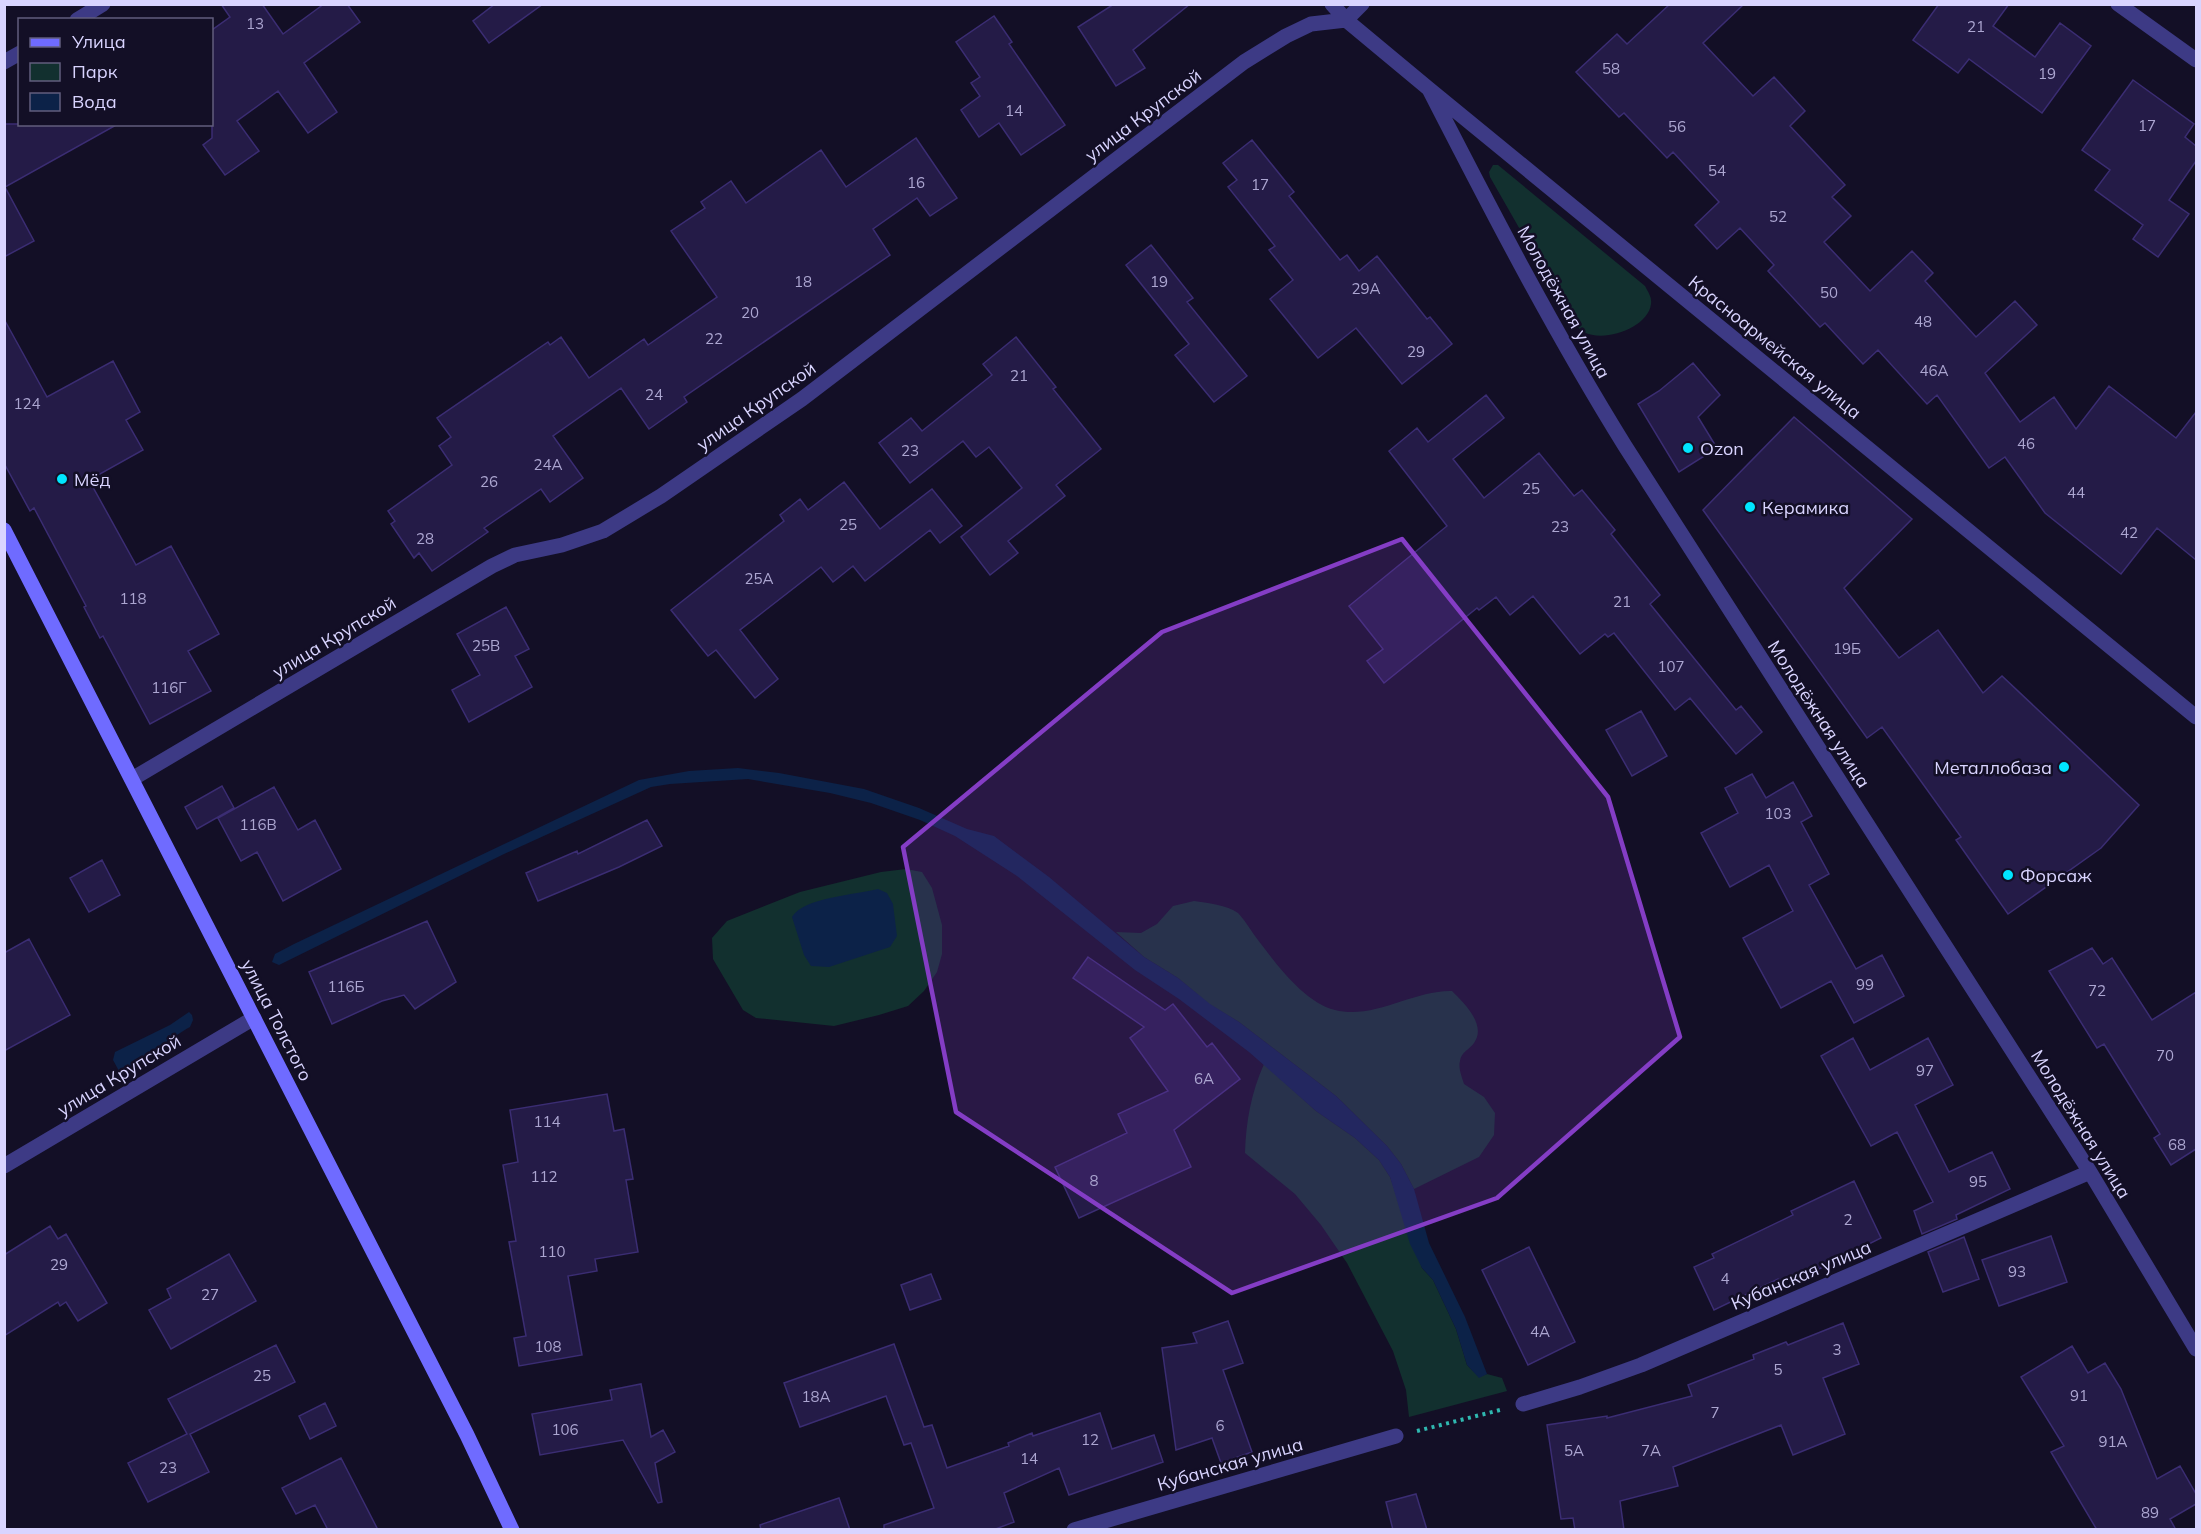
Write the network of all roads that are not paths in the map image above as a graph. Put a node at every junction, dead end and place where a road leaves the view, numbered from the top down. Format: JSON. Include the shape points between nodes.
{"nodes":[{"id":1,"x":103,"y":4,"type":"edge"},
{"id":2,"x":1332,"y":4,"type":"edge"},
{"id":3,"x":1362,"y":4,"type":"edge"},
{"id":4,"x":2118,"y":4,"type":"edge"},
{"id":5,"x":80,"y":18,"type":"edge"},
{"id":6,"x":1346,"y":20,"type":"junction"},
{"id":7,"x":18,"y":55,"type":"edge"},
{"id":8,"x":2196,"y":60,"type":"edge"},
{"id":9,"x":4,"y":62,"type":"edge"},
{"id":10,"x":1429,"y":89,"type":"junction"},
{"id":11,"x":4,"y":530,"type":"edge"},
{"id":12,"x":2196,"y":717,"type":"edge"},
{"id":13,"x":132,"y":779,"type":"junction"},
{"id":14,"x":254,"y":1018,"type":"junction"},
{"id":15,"x":4,"y":1166,"type":"edge"},
{"id":16,"x":2090,"y":1172,"type":"junction"},
{"id":17,"x":2196,"y":1349,"type":"edge"},
{"id":18,"x":1523,"y":1404,"type":"dead end"},
{"id":19,"x":1396,"y":1436,"type":"dead end"},
{"id":20,"x":512,"y":1530,"type":"edge"},
{"id":21,"x":1074,"y":1530,"type":"edge"}],
"edges":[{"from":1,"to":5,"type":"street"},
{"from":2,"to":6,"type":"street","name":"Красноармейская улица"},
{"from":3,"to":6,"type":"street"},
{"from":4,"to":8,"type":"street"},
{"from":6,"to":10,"type":"street","name":"Красноармейская улица"},
{"from":6,"to":13,"type":"street","name":"улица Крупской","via":[[1311,24],[1244,62],[802,399],[661,496],[603,531],[516,555],[492,566]]},
{"from":7,"to":9,"type":"street"},
{"from":10,"to":12,"type":"street","name":"Красноармейская улица"},
{"from":10,"to":16,"type":"street","name":"Молодёжная улица","via":[[1503,235],[1584,380]]},
{"from":11,"to":13,"type":"main road","name":"улица Толстого"},
{"from":13,"to":14,"type":"main road","name":"улица Толстого"},
{"from":14,"to":15,"type":"street","name":"улица Крупской"},
{"from":14,"to":20,"type":"main road","name":"улица Толстого"},
{"from":16,"to":17,"type":"street","name":"Молодёжная улица"},
{"from":16,"to":18,"type":"street","name":"Кубанская улица","via":[[1641,1365]]},
{"from":19,"to":21,"type":"street","name":"Кубанская улица"}]}
